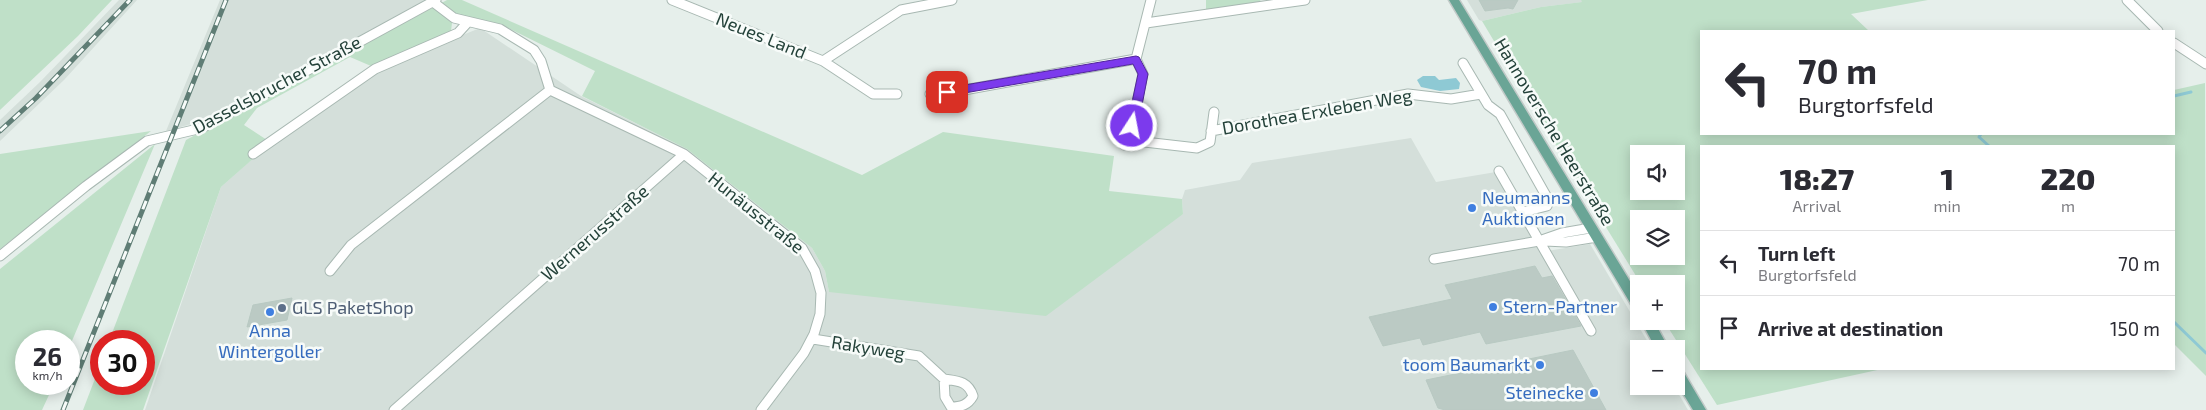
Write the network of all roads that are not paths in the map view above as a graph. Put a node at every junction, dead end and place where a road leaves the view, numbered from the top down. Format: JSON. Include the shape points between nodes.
{"nodes":[{"id":1,"x":672,"y":0,"type":"edge"},
{"id":2,"x":952,"y":0,"type":"edge"},
{"id":3,"x":1151,"y":0,"type":"edge"},
{"id":4,"x":1305,"y":0,"type":"edge"},
{"id":5,"x":1454,"y":0,"type":"edge"},
{"id":6,"x":2127,"y":0,"type":"edge"},
{"id":7,"x":435,"y":1,"type":"edge"},
{"id":8,"x":468,"y":22,"type":"junction"},
{"id":9,"x":1146,"y":23,"type":"junction"},
{"id":10,"x":2157,"y":30,"type":"edge"},
{"id":11,"x":2175,"y":44,"type":"edge"},
{"id":12,"x":1136,"y":60,"type":"junction"},
{"id":13,"x":823,"y":61,"type":"junction"},
{"id":14,"x":1463,"y":63,"type":"dead end"},
{"id":15,"x":2205,"y":64,"type":"edge"},
{"id":16,"x":550,"y":90,"type":"junction"},
{"id":17,"x":897,"y":94,"type":"dead end"},
{"id":18,"x":930,"y":94,"type":"dead end"},
{"id":19,"x":1481,"y":94,"type":"junction"},
{"id":20,"x":1214,"y":112,"type":"dead end"},
{"id":21,"x":1212,"y":131,"type":"junction"},
{"id":22,"x":1125,"y":142,"type":"joint"},
{"id":23,"x":253,"y":154,"type":"dead end"},
{"id":24,"x":684,"y":154,"type":"junction"},
{"id":25,"x":1499,"y":171,"type":"dead end"},
{"id":26,"x":1523,"y":212,"type":"junction"},
{"id":27,"x":1594,"y":232,"type":"junction"},
{"id":28,"x":1540,"y":241,"type":"junction"},
{"id":29,"x":0,"y":256,"type":"edge"},
{"id":30,"x":1434,"y":259,"type":"dead end"},
{"id":31,"x":330,"y":271,"type":"dead end"},
{"id":32,"x":1630,"y":293,"type":"edge"},
{"id":33,"x":1591,"y":331,"type":"dead end"},
{"id":34,"x":813,"y":339,"type":"junction"},
{"id":35,"x":944,"y":379,"type":"dead end"},
{"id":36,"x":1685,"y":385,"type":"edge"},
{"id":37,"x":394,"y":410,"type":"edge"},
{"id":38,"x":761,"y":410,"type":"edge"},
{"id":39,"x":1700,"y":410,"type":"edge"}],
"edges":[{"from":1,"to":13,"type":"street","name":"Neues Land"},
{"from":2,"to":13,"type":"street","name":"Neues Land","via":[[901,10]]},
{"from":3,"to":9,"type":"street"},
{"from":4,"to":9,"type":"street"},
{"from":5,"to":27,"type":"main road","name":"Hannoversche Heerstraße"},
{"from":6,"to":10,"type":"street"},
{"from":7,"to":8,"type":"street","via":[[454,18]]},
{"from":7,"to":29,"type":"street","name":"Dasselsbrucher Straße","via":[[202,128],[147,141]]},
{"from":8,"to":16,"type":"street","via":[[500,30],[534,50]]},
{"from":8,"to":23,"type":"street","via":[[458,33],[376,69]]},
{"from":9,"to":12,"type":"street"},
{"from":11,"to":15,"type":"street"},
{"from":12,"to":18,"type":"street"},
{"from":12,"to":22,"type":"street","via":[[1143,74],[1132,126]]},
{"from":13,"to":17,"type":"street","name":"Neues Land","via":[[874,94]]},
{"from":14,"to":19,"type":"street"},
{"from":16,"to":24,"type":"street"},
{"from":16,"to":31,"type":"street","via":[[351,245]]},
{"from":19,"to":21,"type":"street","name":"Dorothea Erxleben Weg","via":[[1450,98],[1408,94]]},
{"from":19,"to":26,"type":"street","via":[[1488,105],[1500,114],[1549,201],[1547,206]]},
{"from":20,"to":21,"type":"street","name":"Dorothea Erxleben Weg"},
{"from":21,"to":22,"type":"street","name":"Dorothea Erxleben Weg","via":[[1210,142],[1197,148]]},
{"from":24,"to":34,"type":"street","name":"Hunäusstraße","via":[[802,248],[813,262],[821,286],[822,312]]},
{"from":24,"to":37,"type":"street","name":"Wernerusstraße"},
{"from":25,"to":26,"type":"street"},
{"from":26,"to":28,"type":"street"},
{"from":27,"to":28,"type":"street","via":[[1566,242]]},
{"from":27,"to":32,"type":"main road","name":"Hannoversche Heerstraße"},
{"from":28,"to":30,"type":"street"},
{"from":28,"to":33,"type":"street"},
{"from":34,"to":35,"type":"street","name":"Rakyweg","via":[[919,356]]},
{"from":34,"to":38,"type":"street","name":"Hunäusstraße"},
{"from":36,"to":39,"type":"main road"}]}
